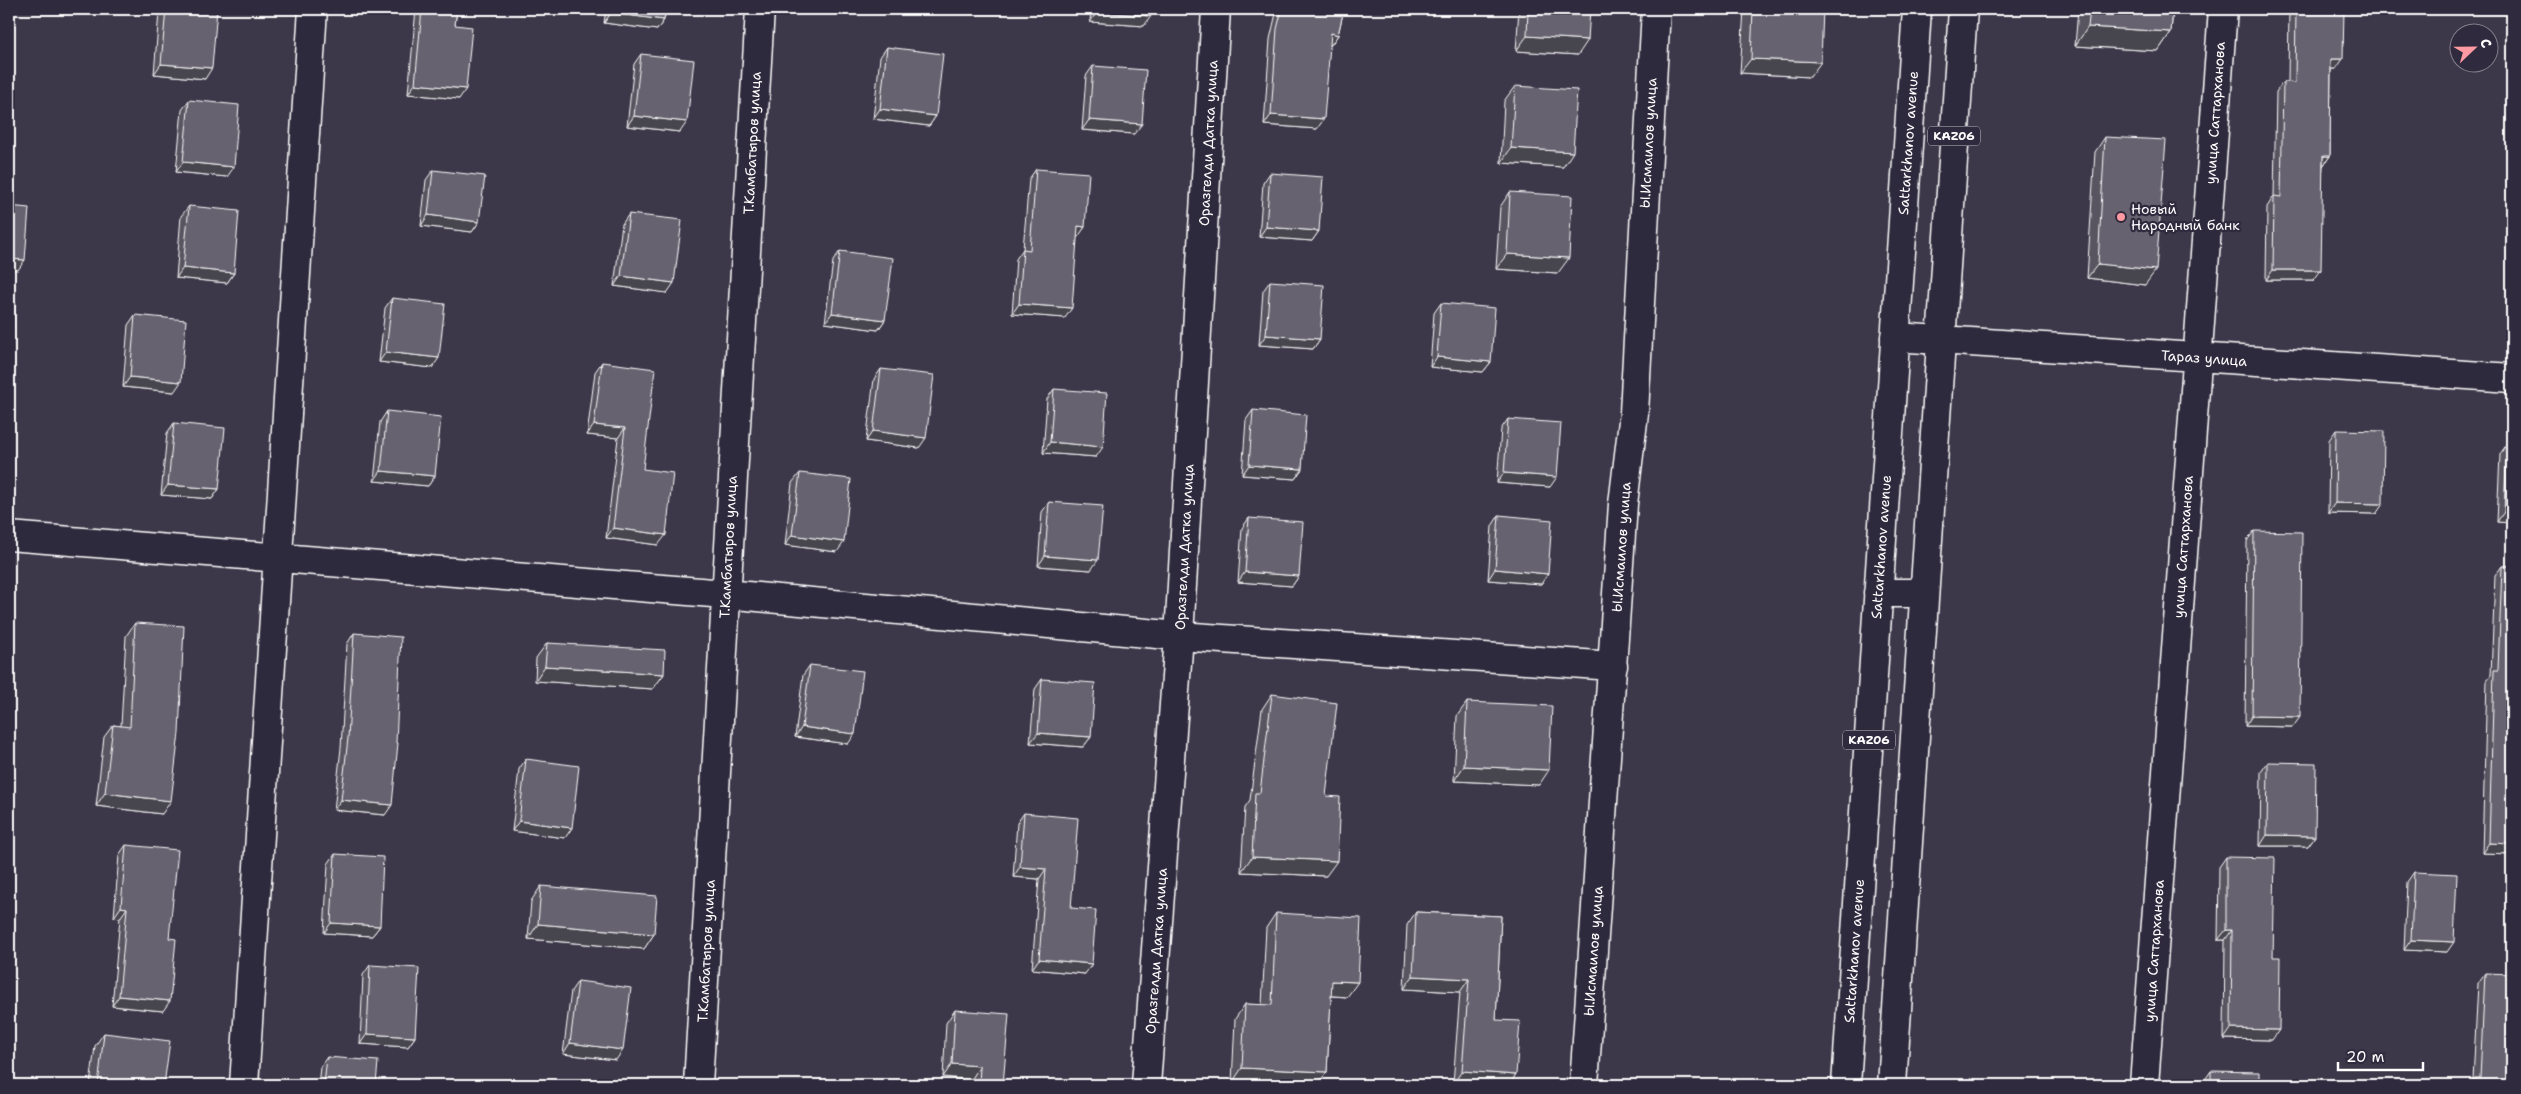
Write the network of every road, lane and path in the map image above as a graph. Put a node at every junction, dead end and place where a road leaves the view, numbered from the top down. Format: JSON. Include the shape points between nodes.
{"nodes":[{"id":1,"x":313,"y":9,"type":"edge"},
{"id":2,"x":760,"y":9,"type":"edge"},
{"id":3,"x":1216,"y":9,"type":"edge"},
{"id":4,"x":1656,"y":9,"type":"edge"},
{"id":5,"x":1917,"y":9,"type":"edge"},
{"id":6,"x":1963,"y":9,"type":"edge"},
{"id":7,"x":2223,"y":9,"type":"edge"},
{"id":8,"x":1896,"y":337,"type":"junction"},
{"id":9,"x":1941,"y":341,"type":"junction"},
{"id":10,"x":2197,"y":357,"type":"junction"},
{"id":11,"x":2512,"y":378,"type":"edge"},
{"id":12,"x":9,"y":536,"type":"edge"},
{"id":13,"x":278,"y":558,"type":"junction"},
{"id":14,"x":1878,"y":593,"type":"junction"},
{"id":15,"x":726,"y":594,"type":"junction"},
{"id":16,"x":1924,"y":594,"type":"junction"},
{"id":17,"x":1179,"y":636,"type":"junction"},
{"id":18,"x":1613,"y":666,"type":"junction"},
{"id":19,"x":244,"y":1085,"type":"edge"},
{"id":20,"x":698,"y":1085,"type":"edge"},
{"id":21,"x":1146,"y":1085,"type":"edge"},
{"id":22,"x":1584,"y":1085,"type":"edge"},
{"id":23,"x":1846,"y":1085,"type":"edge"},
{"id":24,"x":1892,"y":1085,"type":"edge"},
{"id":25,"x":2144,"y":1085,"type":"edge"}],
"edges":[{"from":1,"to":13,"type":"street"},
{"from":2,"to":15,"type":"street","name":"Т.Камбатыров улица"},
{"from":3,"to":17,"type":"street","name":"Оразгелди Датка улица"},
{"from":4,"to":18,"type":"street","name":"Ы.Исмаилов улица","via":[[1634,413],[1623,504]]},
{"from":5,"to":8,"type":"street","name":"Sattarkhanov avenue","number":"KАZ06"},
{"from":6,"to":9,"type":"street","number":"KАZ06"},
{"from":7,"to":10,"type":"street","name":"улица Саттарханова"},
{"from":8,"to":9,"type":"street","name":"Тараз улица"},
{"from":8,"to":14,"type":"street","name":"Sattarkhanov avenue","number":"KАZ06"},
{"from":9,"to":10,"type":"street","name":"Тараз улица"},
{"from":9,"to":16,"type":"street","number":"KАZ06"},
{"from":10,"to":11,"type":"street","name":"Тараз улица"},
{"from":10,"to":25,"type":"street","name":"улица Саттарханова"},
{"from":12,"to":13,"type":"street"},
{"from":13,"to":15,"type":"street"},
{"from":13,"to":19,"type":"street"},
{"from":14,"to":16,"type":"street"},
{"from":14,"to":23,"type":"street","name":"Sattarkhanov avenue","number":"KАZ06"},
{"from":15,"to":17,"type":"street"},
{"from":15,"to":20,"type":"street","name":"Т.Камбатыров улица"},
{"from":16,"to":24,"type":"street","number":"KАZ06"},
{"from":17,"to":18,"type":"street"},
{"from":17,"to":21,"type":"street","name":"Оразгелди Датка улица"},
{"from":18,"to":22,"type":"street","name":"Ы.Исмаилов улица"}]}
